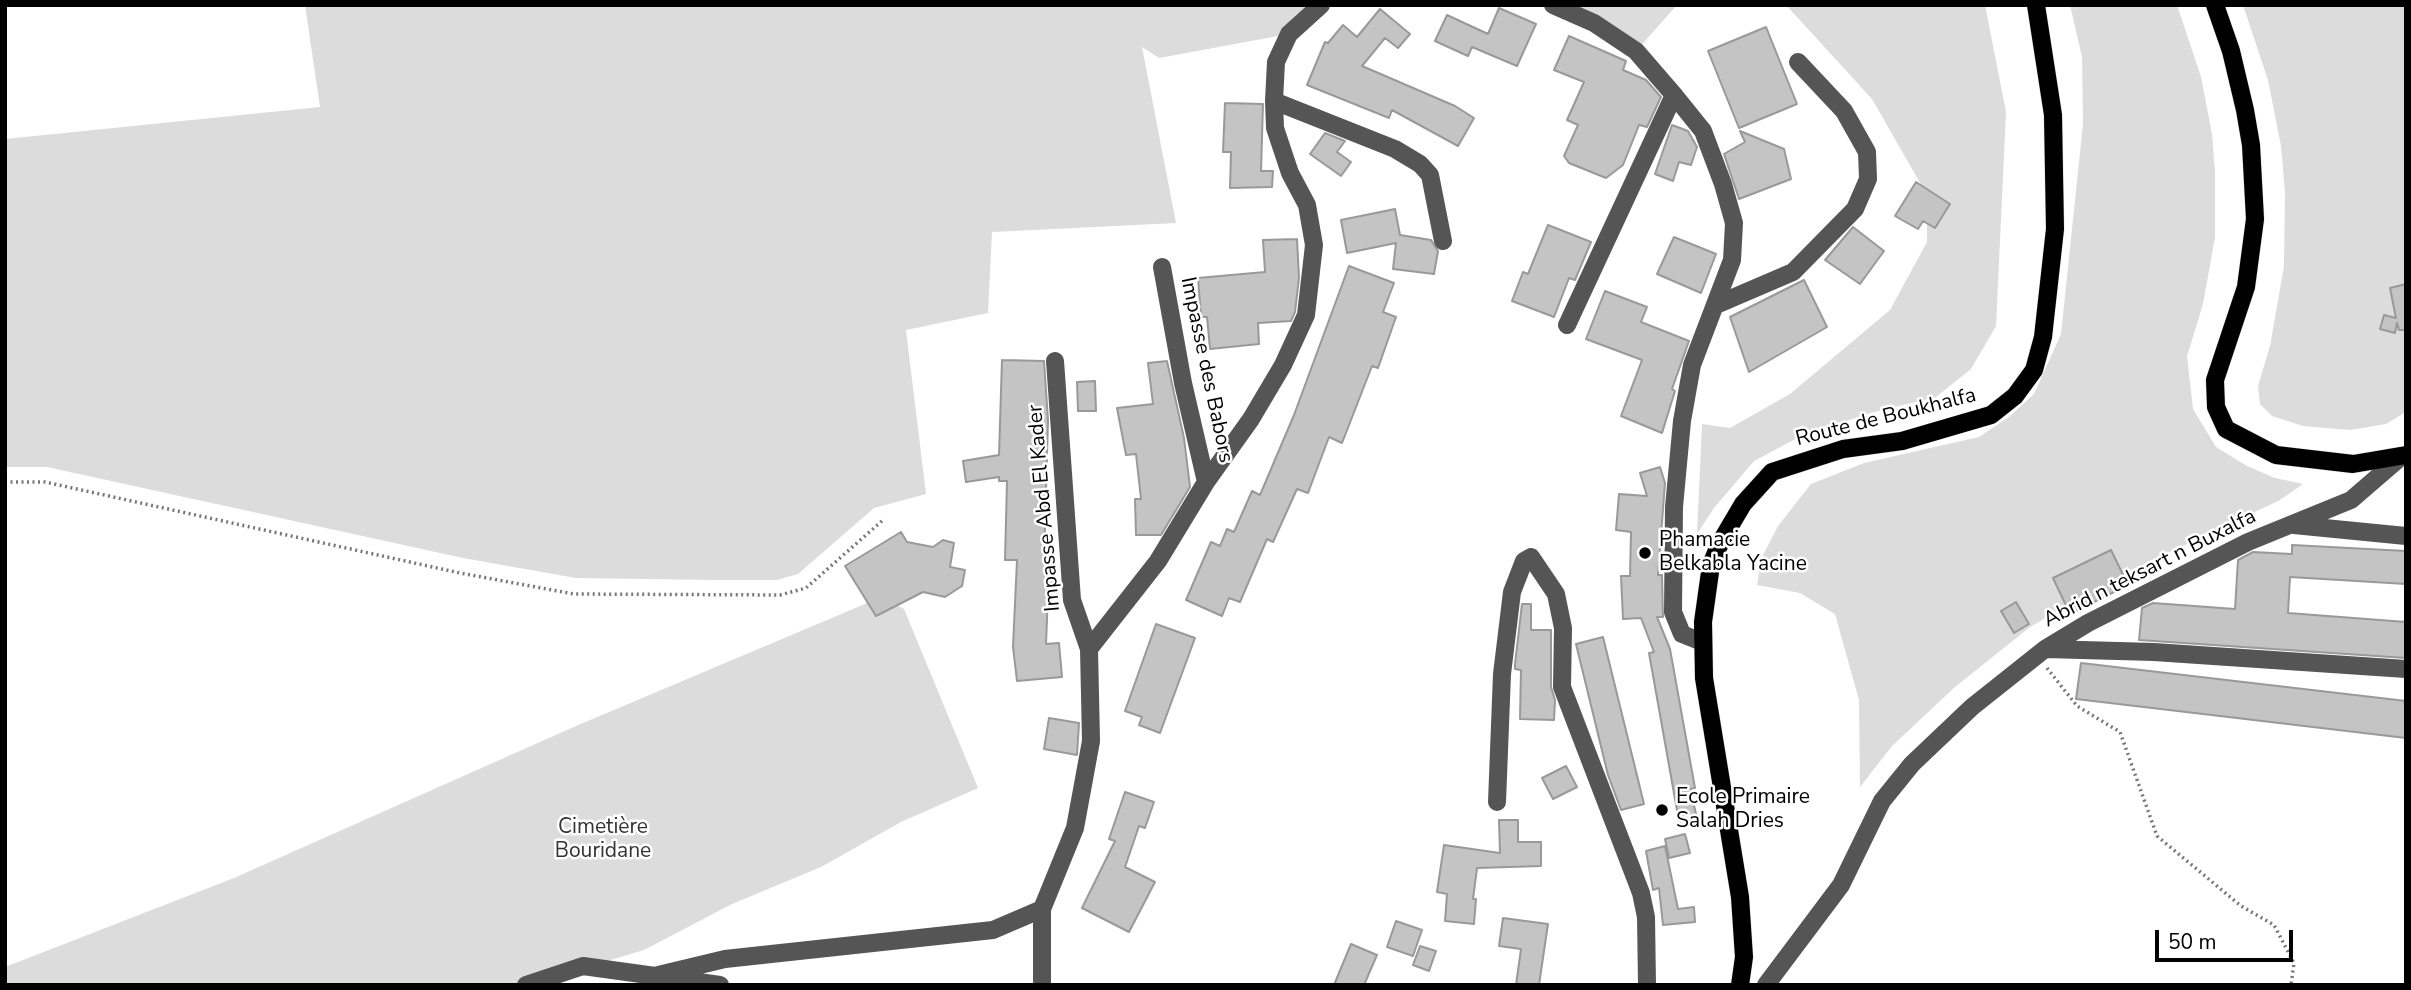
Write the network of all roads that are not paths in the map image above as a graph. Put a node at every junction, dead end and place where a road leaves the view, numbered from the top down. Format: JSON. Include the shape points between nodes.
{"nodes":[{"id":1,"x":1321,"y":5,"type":"edge"},
{"id":2,"x":1553,"y":5,"type":"edge"},
{"id":3,"x":2036,"y":5,"type":"edge"},
{"id":4,"x":2214,"y":5,"type":"edge"},
{"id":5,"x":1798,"y":62,"type":"dead end"},
{"id":6,"x":1674,"y":95,"type":"junction"},
{"id":7,"x":1274,"y":101,"type":"junction"},
{"id":8,"x":1443,"y":241,"type":"dead end"},
{"id":9,"x":1162,"y":267,"type":"dead end"},
{"id":10,"x":1716,"y":305,"type":"junction"},
{"id":11,"x":1567,"y":325,"type":"dead end"},
{"id":12,"x":1055,"y":361,"type":"dead end"},
{"id":13,"x":2404,"y":456,"type":"edge"},
{"id":14,"x":1206,"y":482,"type":"junction"},
{"id":15,"x":2290,"y":525,"type":"junction"},
{"id":16,"x":2406,"y":536,"type":"edge"},
{"id":17,"x":1702,"y":642,"type":"junction"},
{"id":18,"x":1089,"y":649,"type":"junction"},
{"id":19,"x":2041,"y":652,"type":"junction"},
{"id":20,"x":2406,"y":669,"type":"edge"},
{"id":21,"x":1497,"y":802,"type":"dead end"},
{"id":22,"x":1042,"y":909,"type":"junction"},
{"id":23,"x":654,"y":976,"type":"junction"},
{"id":24,"x":526,"y":985,"type":"edge"},
{"id":25,"x":720,"y":985,"type":"edge"},
{"id":26,"x":1042,"y":985,"type":"edge"},
{"id":27,"x":1647,"y":985,"type":"edge"},
{"id":28,"x":1740,"y":985,"type":"edge"},
{"id":29,"x":1766,"y":985,"type":"edge"}],
"edges":[{"from":1,"to":7,"type":"street","via":[[1289,34],[1276,62]]},
{"from":2,"to":6,"type":"street","via":[[1594,23],[1636,51]]},
{"from":3,"to":17,"type":"main road","name":"Route de Boukhalfa","via":[[2053,115],[2055,229],[2043,337],[2034,370],[2015,396],[1991,415],[1902,441],[1843,449],[1772,472],[1742,504],[1720,542],[1705,595]]},
{"from":4,"to":13,"type":"main road","via":[[2245,110],[2255,219],[2246,287],[2215,380],[2216,407],[2226,429],[2276,455],[2353,464]]},
{"from":5,"to":10,"type":"street","via":[[1844,111],[1867,152],[1868,179],[1855,208],[1793,272]]},
{"from":6,"to":10,"type":"street","via":[[1703,131],[1734,223],[1732,260]]},
{"from":6,"to":11,"type":"street"},
{"from":7,"to":8,"type":"street","via":[[1395,149],[1420,164],[1430,175]]},
{"from":7,"to":14,"type":"street","via":[[1275,128],[1307,205],[1314,245],[1306,315],[1251,419]]},
{"from":9,"to":14,"type":"street","name":"Impasse des Babors"},
{"from":10,"to":17,"type":"street","via":[[1692,365],[1674,507],[1674,612],[1682,634]]},
{"from":12,"to":18,"type":"street","name":"Impasse Abd El Kader","via":[[1072,600]]},
{"from":13,"to":15,"type":"street","name":"Abrid n teksart n Buxalfa","via":[[2351,499]]},
{"from":14,"to":18,"type":"street","via":[[1158,561]]},
{"from":15,"to":16,"type":"street"},
{"from":15,"to":19,"type":"street","name":"Abrid n teksart n Buxalfa","via":[[2129,601]]},
{"from":17,"to":28,"type":"main road","name":"Route de Boukhalfa","via":[[1706,703],[1740,897],[1744,957]]},
{"from":18,"to":22,"type":"street","name":"Impasse Abd El Kader","via":[[1091,741],[1085,786],[1075,828]]},
{"from":19,"to":20,"type":"street","via":[[2154,652]]},
{"from":19,"to":29,"type":"street","name":"Abrid n teksart n Buxalfa","via":[[1972,707],[1912,764],[1882,801],[1841,885]]},
{"from":21,"to":27,"type":"street","via":[[1502,674],[1513,592],[1524,561],[1531,557],[1556,594],[1563,628],[1562,687],[1641,893]]},
{"from":22,"to":23,"type":"street","via":[[993,930],[725,959]]},
{"from":22,"to":26,"type":"street"},
{"from":23,"to":24,"type":"street","via":[[583,966]]},
{"from":23,"to":25,"type":"street"}]}
